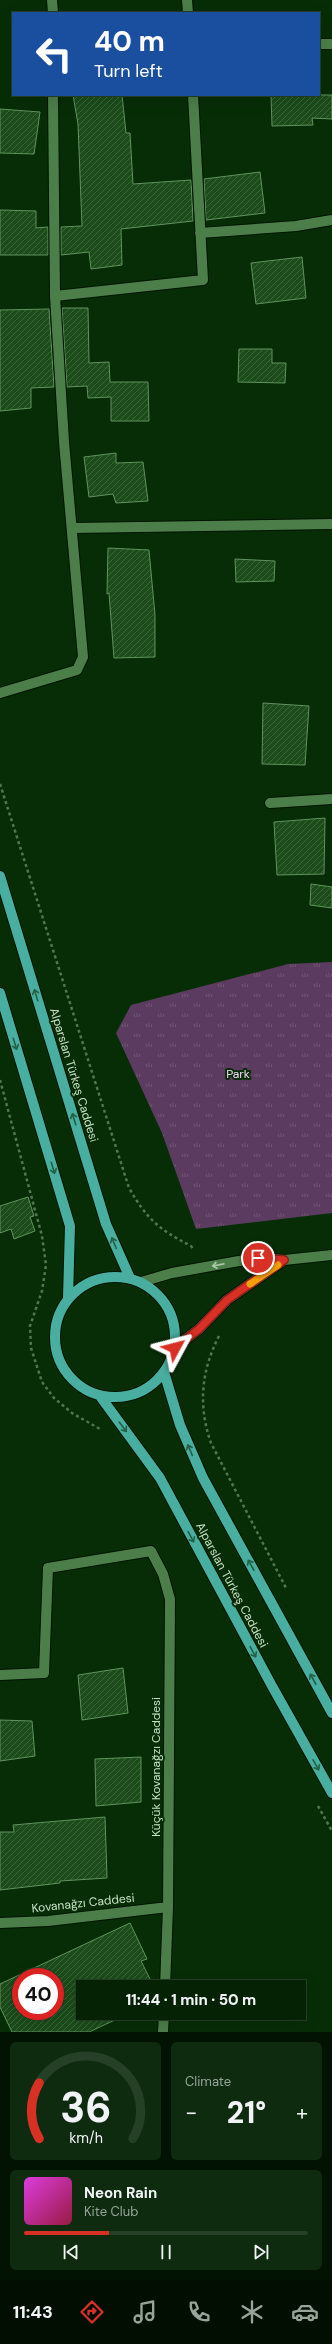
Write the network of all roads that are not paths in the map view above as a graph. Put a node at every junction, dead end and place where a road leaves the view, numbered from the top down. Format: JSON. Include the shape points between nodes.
{"nodes":[{"id":1,"x":52,"y":0,"type":"edge"},
{"id":2,"x":187,"y":0,"type":"edge"},
{"id":3,"x":53,"y":12,"type":"edge"},
{"id":4,"x":188,"y":12,"type":"edge"},
{"id":5,"x":320,"y":44,"type":"edge"},
{"id":6,"x":332,"y":44,"type":"edge"},
{"id":7,"x":53,"y":96,"type":"edge"},
{"id":8,"x":193,"y":96,"type":"edge"},
{"id":9,"x":332,"y":220,"type":"edge"},
{"id":10,"x":200,"y":234,"type":"junction"},
{"id":11,"x":55,"y":296,"type":"junction"},
{"id":12,"x":332,"y":524,"type":"edge"},
{"id":13,"x":73,"y":528,"type":"junction"},
{"id":14,"x":0,"y":693,"type":"edge"},
{"id":15,"x":332,"y":799,"type":"edge"},
{"id":16,"x":270,"y":803,"type":"dead end"},
{"id":17,"x":0,"y":876,"type":"edge"},
{"id":18,"x":0,"y":993,"type":"edge"},
{"id":19,"x":332,"y":1255,"type":"edge"},
{"id":20,"x":284,"y":1260,"type":"junction"},
{"id":21,"x":130,"y":1278,"type":"junction"},
{"id":22,"x":141,"y":1282,"type":"junction"},
{"id":23,"x":68,"y":1298,"type":"junction"},
{"id":24,"x":175,"y":1348,"type":"junction"},
{"id":25,"x":164,"y":1372,"type":"junction"},
{"id":26,"x":100,"y":1396,"type":"junction"},
{"id":27,"x":0,"y":1675,"type":"edge"},
{"id":28,"x":332,"y":1713,"type":"edge"},
{"id":29,"x":332,"y":1793,"type":"edge"},
{"id":30,"x":168,"y":1907,"type":"junction"},
{"id":31,"x":0,"y":1923,"type":"edge"},
{"id":32,"x":165,"y":1980,"type":"edge"},
{"id":33,"x":164,"y":2020,"type":"edge"},
{"id":34,"x":164,"y":2032,"type":"edge"}],
"edges":[{"from":1,"to":3,"type":"street"},
{"from":2,"to":4,"type":"street"},
{"from":5,"to":6,"type":"street"},
{"from":7,"to":11,"type":"street"},
{"from":8,"to":10,"type":"street"},
{"from":9,"to":10,"type":"street","via":[[296,226]]},
{"from":10,"to":11,"type":"street","via":[[203,280]]},
{"from":11,"to":13,"type":"street","via":[[64,442]]},
{"from":12,"to":13,"type":"street"},
{"from":13,"to":14,"type":"street","via":[[83,657],[77,670]]},
{"from":15,"to":16,"type":"street"},
{"from":21,"to":17,"type":"main road","name":"Alparslan Türkeş Caddesi","one_way":true,"via":[[106,1224]]},
{"from":18,"to":23,"type":"main road","one_way":true,"via":[[70,1226]]},
{"from":19,"to":20,"type":"street"},
{"from":20,"to":22,"type":"street","one_way":true,"via":[[258,1258]]},
{"from":20,"to":24,"type":"street","via":[[227,1300],[199,1329]]},
{"from":21,"to":22,"type":"main road"},
{"from":21,"to":23,"type":"main road","via":[[103,1277],[84,1284]]},
{"from":22,"to":24,"type":"main road","via":[[158,1293],[169,1309],[176,1328]]},
{"from":23,"to":26,"type":"main road","via":[[58,1315],[55,1335],[57,1356],[67,1373],[82,1388]]},
{"from":24,"to":25,"type":"main road","via":[[169,1366]]},
{"from":25,"to":26,"type":"main road","via":[[156,1382],[140,1392],[120,1398]]},
{"from":28,"to":25,"type":"main road","one_way":true,"via":[[203,1478],[180,1424]]},
{"from":26,"to":29,"type":"main road","name":"Alparslan Türkeş Caddesi","one_way":true,"via":[[160,1478],[268,1680]]},
{"from":27,"to":30,"type":"street","name":"Küçük Kovanağzı Caddesi","via":[[44,1673],[48,1568],[151,1551],[170,1599]]},
{"from":30,"to":31,"type":"street","name":"Kovanağzı Caddesi","via":[[48,1921]]},
{"from":30,"to":32,"type":"street","name":"Küçük Kovanağzı Caddesi"},
{"from":33,"to":34,"type":"street"}]}
